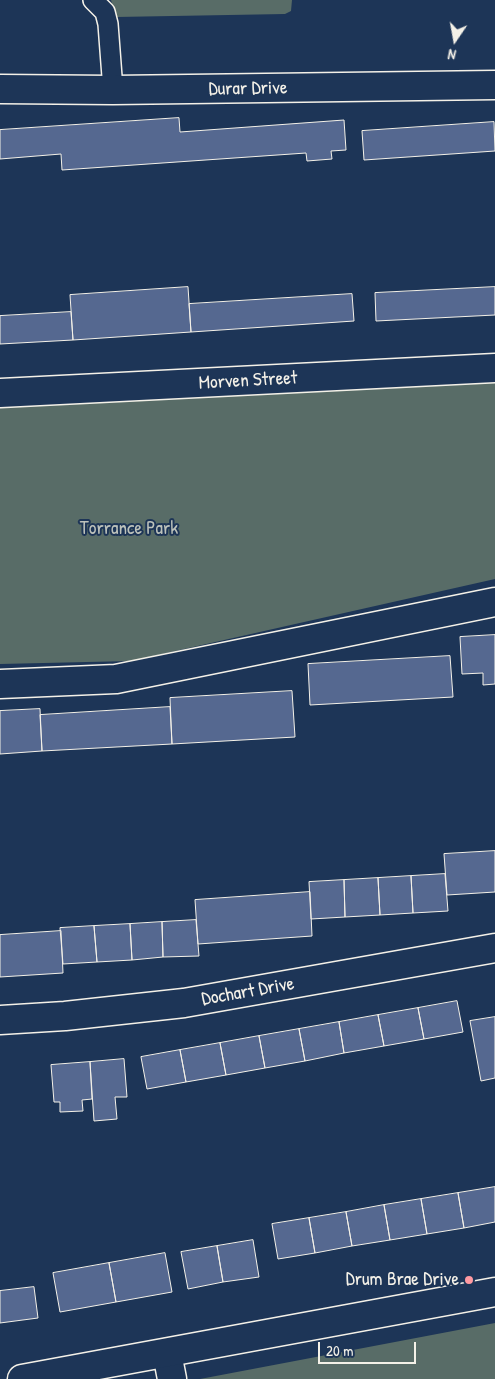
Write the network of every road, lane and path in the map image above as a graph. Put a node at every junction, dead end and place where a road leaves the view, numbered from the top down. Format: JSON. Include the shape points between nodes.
{"nodes":[{"id":1,"x":93,"y":0,"type":"edge"},
{"id":2,"x":495,"y":85,"type":"edge"},
{"id":3,"x":0,"y":89,"type":"edge"},
{"id":4,"x":113,"y":90,"type":"junction"},
{"id":5,"x":495,"y":368,"type":"edge"},
{"id":6,"x":0,"y":393,"type":"edge"},
{"id":7,"x":495,"y":602,"type":"edge"},
{"id":8,"x":0,"y":684,"type":"edge"},
{"id":9,"x":495,"y":948,"type":"edge"},
{"id":10,"x":0,"y":1020,"type":"edge"},
{"id":11,"x":495,"y":1292,"type":"edge"},
{"id":12,"x":169,"y":1366,"type":"edge"},
{"id":13,"x":22,"y":1379,"type":"edge"}],
"edges":[{"from":1,"to":4,"type":"lane","via":[[105,12],[108,24]]},
{"from":2,"to":4,"type":"street","name":"Durar Drive"},
{"from":3,"to":4,"type":"street","name":"Durar Drive"},
{"from":5,"to":6,"type":"street","name":"Morven Street"},
{"from":7,"to":8,"type":"street","via":[[116,679]]},
{"from":9,"to":10,"type":"street","name":"Dochart Drive","via":[[184,1003]]},
{"from":11,"to":12,"type":"street"},
{"from":12,"to":13,"type":"street"}]}
